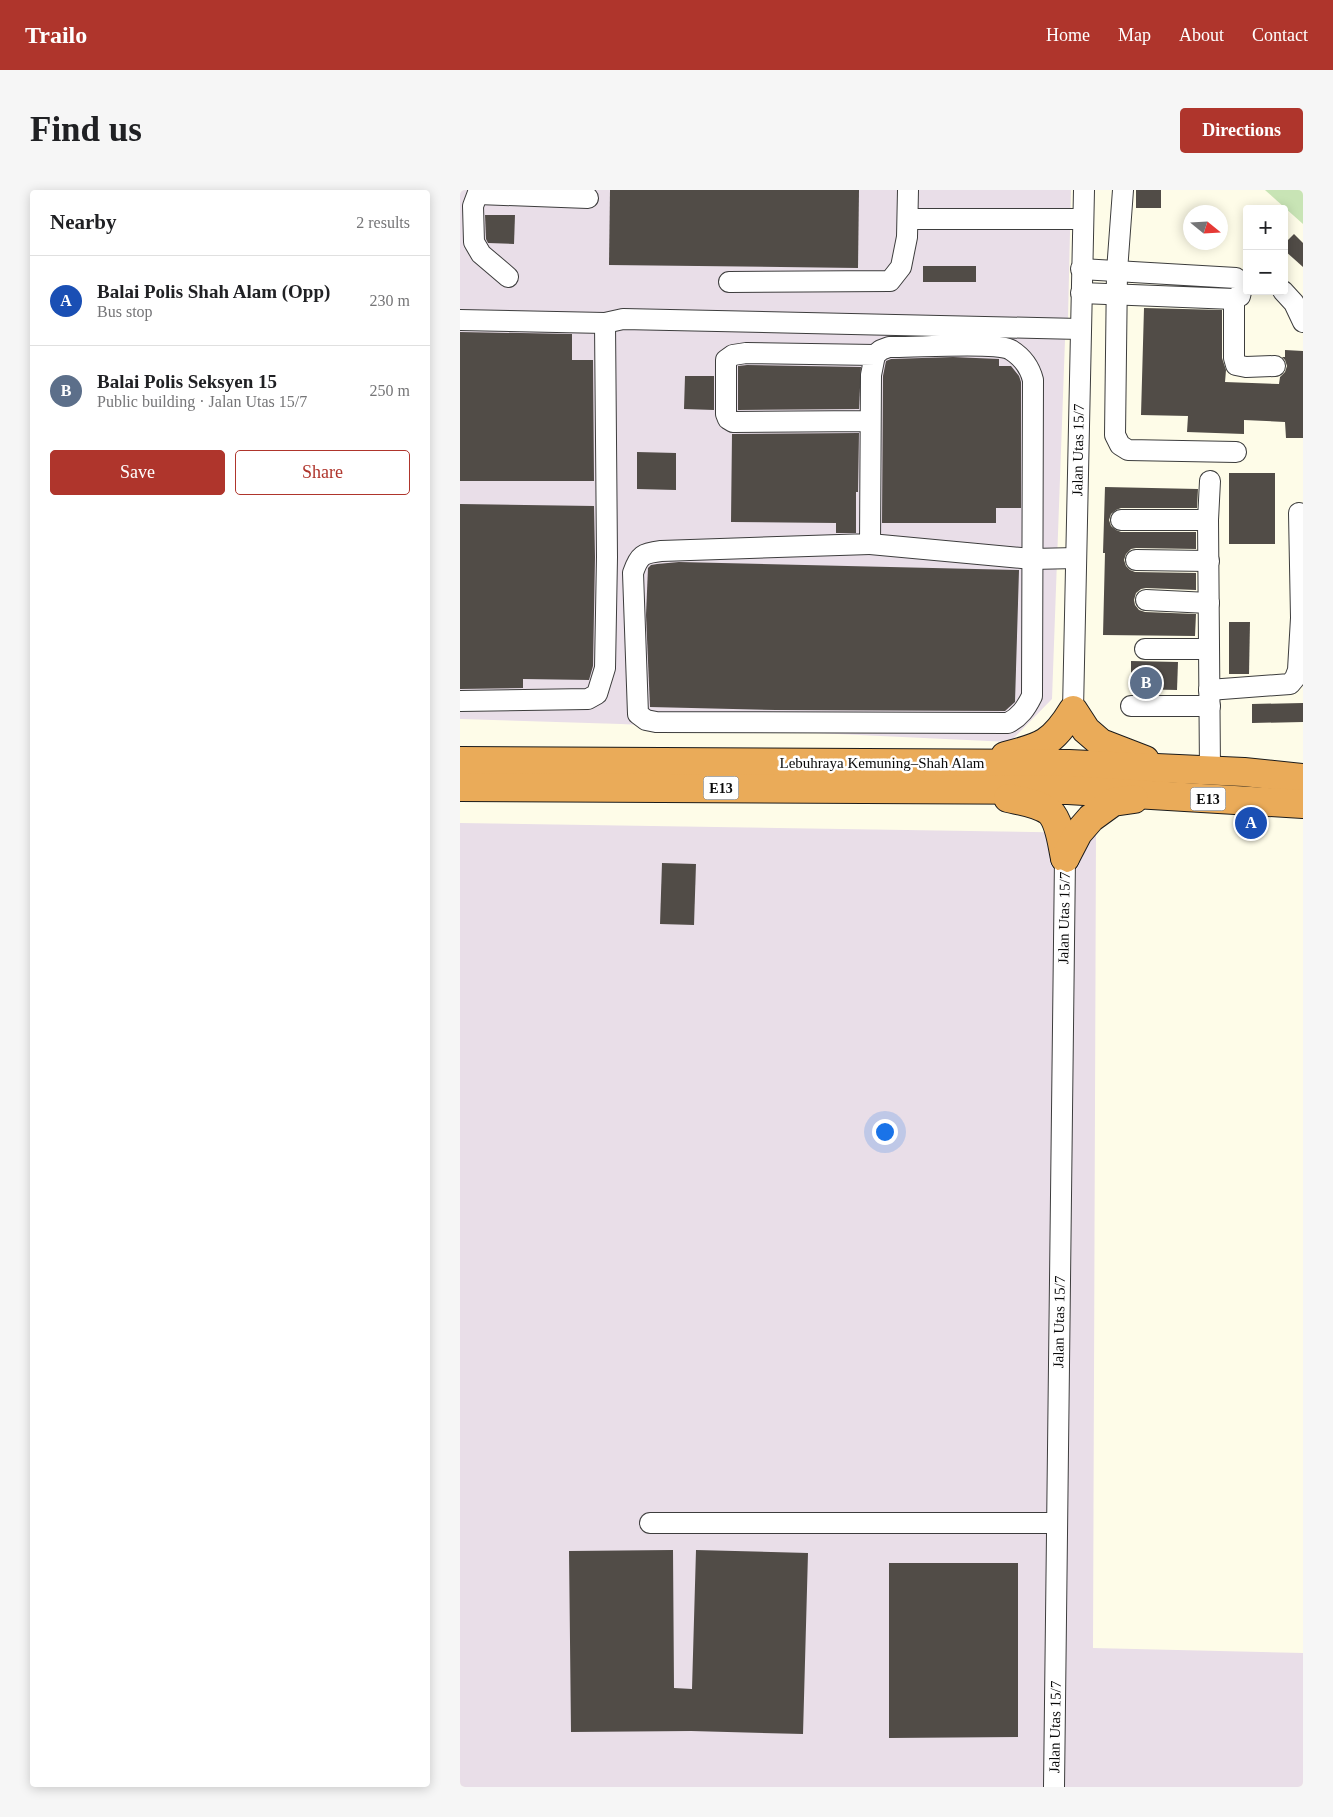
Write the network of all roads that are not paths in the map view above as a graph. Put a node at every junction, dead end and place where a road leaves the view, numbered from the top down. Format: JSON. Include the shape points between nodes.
{"nodes":[{"id":1,"x":908,"y":190,"type":"edge"},
{"id":2,"x":1084,"y":190,"type":"edge"},
{"id":3,"x":1123,"y":190,"type":"edge"},
{"id":4,"x":478,"y":192,"type":"edge"},
{"id":5,"x":588,"y":198,"type":"dead end"},
{"id":6,"x":908,"y":219,"type":"junction"},
{"id":7,"x":1083,"y":219,"type":"junction"},
{"id":8,"x":1082,"y":269,"type":"junction"},
{"id":9,"x":1117,"y":271,"type":"junction"},
{"id":10,"x":508,"y":278,"type":"dead end"},
{"id":11,"x":730,"y":282,"type":"dead end"},
{"id":12,"x":1241,"y":291,"type":"edge"},
{"id":13,"x":1081,"y":293,"type":"junction"},
{"id":14,"x":1116,"y":294,"type":"junction"},
{"id":15,"x":1287,"y":295,"type":"edge"},
{"id":16,"x":460,"y":320,"type":"edge"},
{"id":17,"x":1303,"y":322,"type":"edge"},
{"id":18,"x":604,"y":323,"type":"junction"},
{"id":19,"x":1080,"y":329,"type":"junction"},
{"id":20,"x":874,"y":355,"type":"junction"},
{"id":21,"x":1276,"y":366,"type":"dead end"},
{"id":22,"x":870,"y":421,"type":"junction"},
{"id":23,"x":1236,"y":452,"type":"dead end"},
{"id":24,"x":1210,"y":481,"type":"dead end"},
{"id":25,"x":1299,"y":513,"type":"dead end"},
{"id":26,"x":1121,"y":520,"type":"dead end"},
{"id":27,"x":1208,"y":520,"type":"junction"},
{"id":28,"x":870,"y":544,"type":"junction"},
{"id":29,"x":1076,"y":558,"type":"junction"},
{"id":30,"x":1032,"y":559,"type":"junction"},
{"id":31,"x":1136,"y":560,"type":"dead end"},
{"id":32,"x":1209,"y":561,"type":"junction"},
{"id":33,"x":1146,"y":600,"type":"dead end"},
{"id":34,"x":1209,"y":603,"type":"junction"},
{"id":35,"x":1145,"y":649,"type":"dead end"},
{"id":36,"x":1209,"y":649,"type":"junction"},
{"id":37,"x":1210,"y":698,"type":"junction"},
{"id":38,"x":460,"y":701,"type":"edge"},
{"id":39,"x":1131,"y":706,"type":"dead end"},
{"id":40,"x":1073,"y":710,"type":"junction"},
{"id":41,"x":1174,"y":769,"type":"junction"},
{"id":42,"x":1210,"y":770,"type":"junction"},
{"id":43,"x":1303,"y":771,"type":"edge"},
{"id":44,"x":1244,"y":772,"type":"junction"},
{"id":45,"x":472,"y":774,"type":"edge"},
{"id":46,"x":965,"y":776,"type":"junction"},
{"id":47,"x":1303,"y":778,"type":"edge"},
{"id":48,"x":1159,"y":796,"type":"junction"},
{"id":49,"x":1257,"y":802,"type":"junction"},
{"id":50,"x":1303,"y":804,"type":"edge"},
{"id":51,"x":1303,"y":808,"type":"edge"},
{"id":52,"x":1065,"y":858,"type":"junction"},
{"id":53,"x":650,"y":1523,"type":"dead end"},
{"id":54,"x":1057,"y":1524,"type":"junction"},
{"id":55,"x":1054,"y":1787,"type":"edge"}],
"edges":[{"from":1,"to":6,"type":"street"},
{"from":2,"to":7,"type":"street","name":"Jalan Utas 15/7"},
{"from":3,"to":9,"type":"street"},
{"from":4,"to":5,"type":"street"},
{"from":4,"to":10,"type":"street","via":[[473,206],[474,242],[481,254]]},
{"from":6,"to":7,"type":"street"},
{"from":6,"to":11,"type":"street","via":[[901,267],[890,281]]},
{"from":7,"to":8,"type":"street","name":"Jalan Utas 15/7"},
{"from":8,"to":9,"type":"street"},
{"from":8,"to":13,"type":"street","name":"Jalan Utas 15/7"},
{"from":9,"to":12,"type":"street","via":[[1236,278],[1243,284]]},
{"from":9,"to":14,"type":"street"},
{"from":12,"to":14,"type":"street"},
{"from":12,"to":21,"type":"street","via":[[1236,365]]},
{"from":13,"to":14,"type":"street"},
{"from":13,"to":19,"type":"street","name":"Jalan Utas 15/7"},
{"from":14,"to":23,"type":"street","via":[[1115,435],[1120,445],[1128,450]]},
{"from":15,"to":17,"type":"street"},
{"from":16,"to":18,"type":"street"},
{"from":18,"to":19,"type":"street","via":[[633,319]]},
{"from":18,"to":38,"type":"street","via":[[607,557],[603,682],[597,694],[588,699]]},
{"from":19,"to":29,"type":"street","name":"Jalan Utas 15/7"},
{"from":20,"to":22,"type":"street"},
{"from":20,"to":22,"type":"street","via":[[746,353],[726,360],[726,414],[734,422]]},
{"from":20,"to":30,"type":"street","via":[[889,347],[989,345],[1010,349],[1031,370],[1034,380]]},
{"from":22,"to":28,"type":"street"},
{"from":24,"to":27,"type":"street"},
{"from":25,"to":37,"type":"street","via":[[1301,618],[1296,678],[1290,684]]},
{"from":26,"to":27,"type":"street"},
{"from":27,"to":32,"type":"street"},
{"from":28,"to":30,"type":"street"},
{"from":28,"to":30,"type":"street","via":[[671,550],[647,553],[637,560],[633,573],[638,714],[656,722],[1008,723],[1018,718],[1032,696]]},
{"from":29,"to":30,"type":"street"},
{"from":29,"to":40,"type":"street","name":"Jalan Utas 15/7"},
{"from":31,"to":32,"type":"street"},
{"from":32,"to":34,"type":"street"},
{"from":33,"to":34,"type":"street"},
{"from":34,"to":36,"type":"street"},
{"from":35,"to":36,"type":"street"},
{"from":36,"to":37,"type":"street"},
{"from":37,"to":39,"type":"street"},
{"from":37,"to":42,"type":"street"},
{"from":40,"to":41,"type":"highway","via":[[1086,730],[1101,743]]},
{"from":40,"to":46,"type":"highway","via":[[1051,740]]},
{"from":41,"to":42,"type":"highway","name":"Lebuhraya Kemuning–Shah Alam","number":"E13"},
{"from":41,"to":46,"type":"highway","name":"Lebuhraya Kemuning–Shah Alam","number":"E13","via":[[1069,764]]},
{"from":42,"to":44,"type":"highway","name":"Lebuhraya Kemuning–Shah Alam","number":"E13"},
{"from":43,"to":44,"type":"highway"},
{"from":44,"to":47,"type":"highway","name":"Lebuhraya Kemuning–Shah Alam","number":"E13"},
{"from":45,"to":46,"type":"highway","name":"Lebuhraya Kemuning–Shah Alam","number":"E13"},
{"from":46,"to":48,"type":"highway","name":"Lebuhraya Kemuning–Shah Alam","number":"E13","via":[[1068,790]]},
{"from":46,"to":52,"type":"highway","via":[[1050,812],[1060,831]]},
{"from":48,"to":49,"type":"highway","name":"Lebuhraya Kemuning–Shah Alam","number":"E13"},
{"from":48,"to":52,"type":"highway","via":[[1113,802],[1091,818],[1078,833]]},
{"from":49,"to":50,"type":"highway","name":"Lebuhraya Kemuning–Shah Alam","number":"E13"},
{"from":49,"to":51,"type":"highway"},
{"from":52,"to":54,"type":"street","name":"Jalan Utas 15/7"},
{"from":53,"to":54,"type":"street"},
{"from":54,"to":55,"type":"street","name":"Jalan Utas 15/7"}]}
